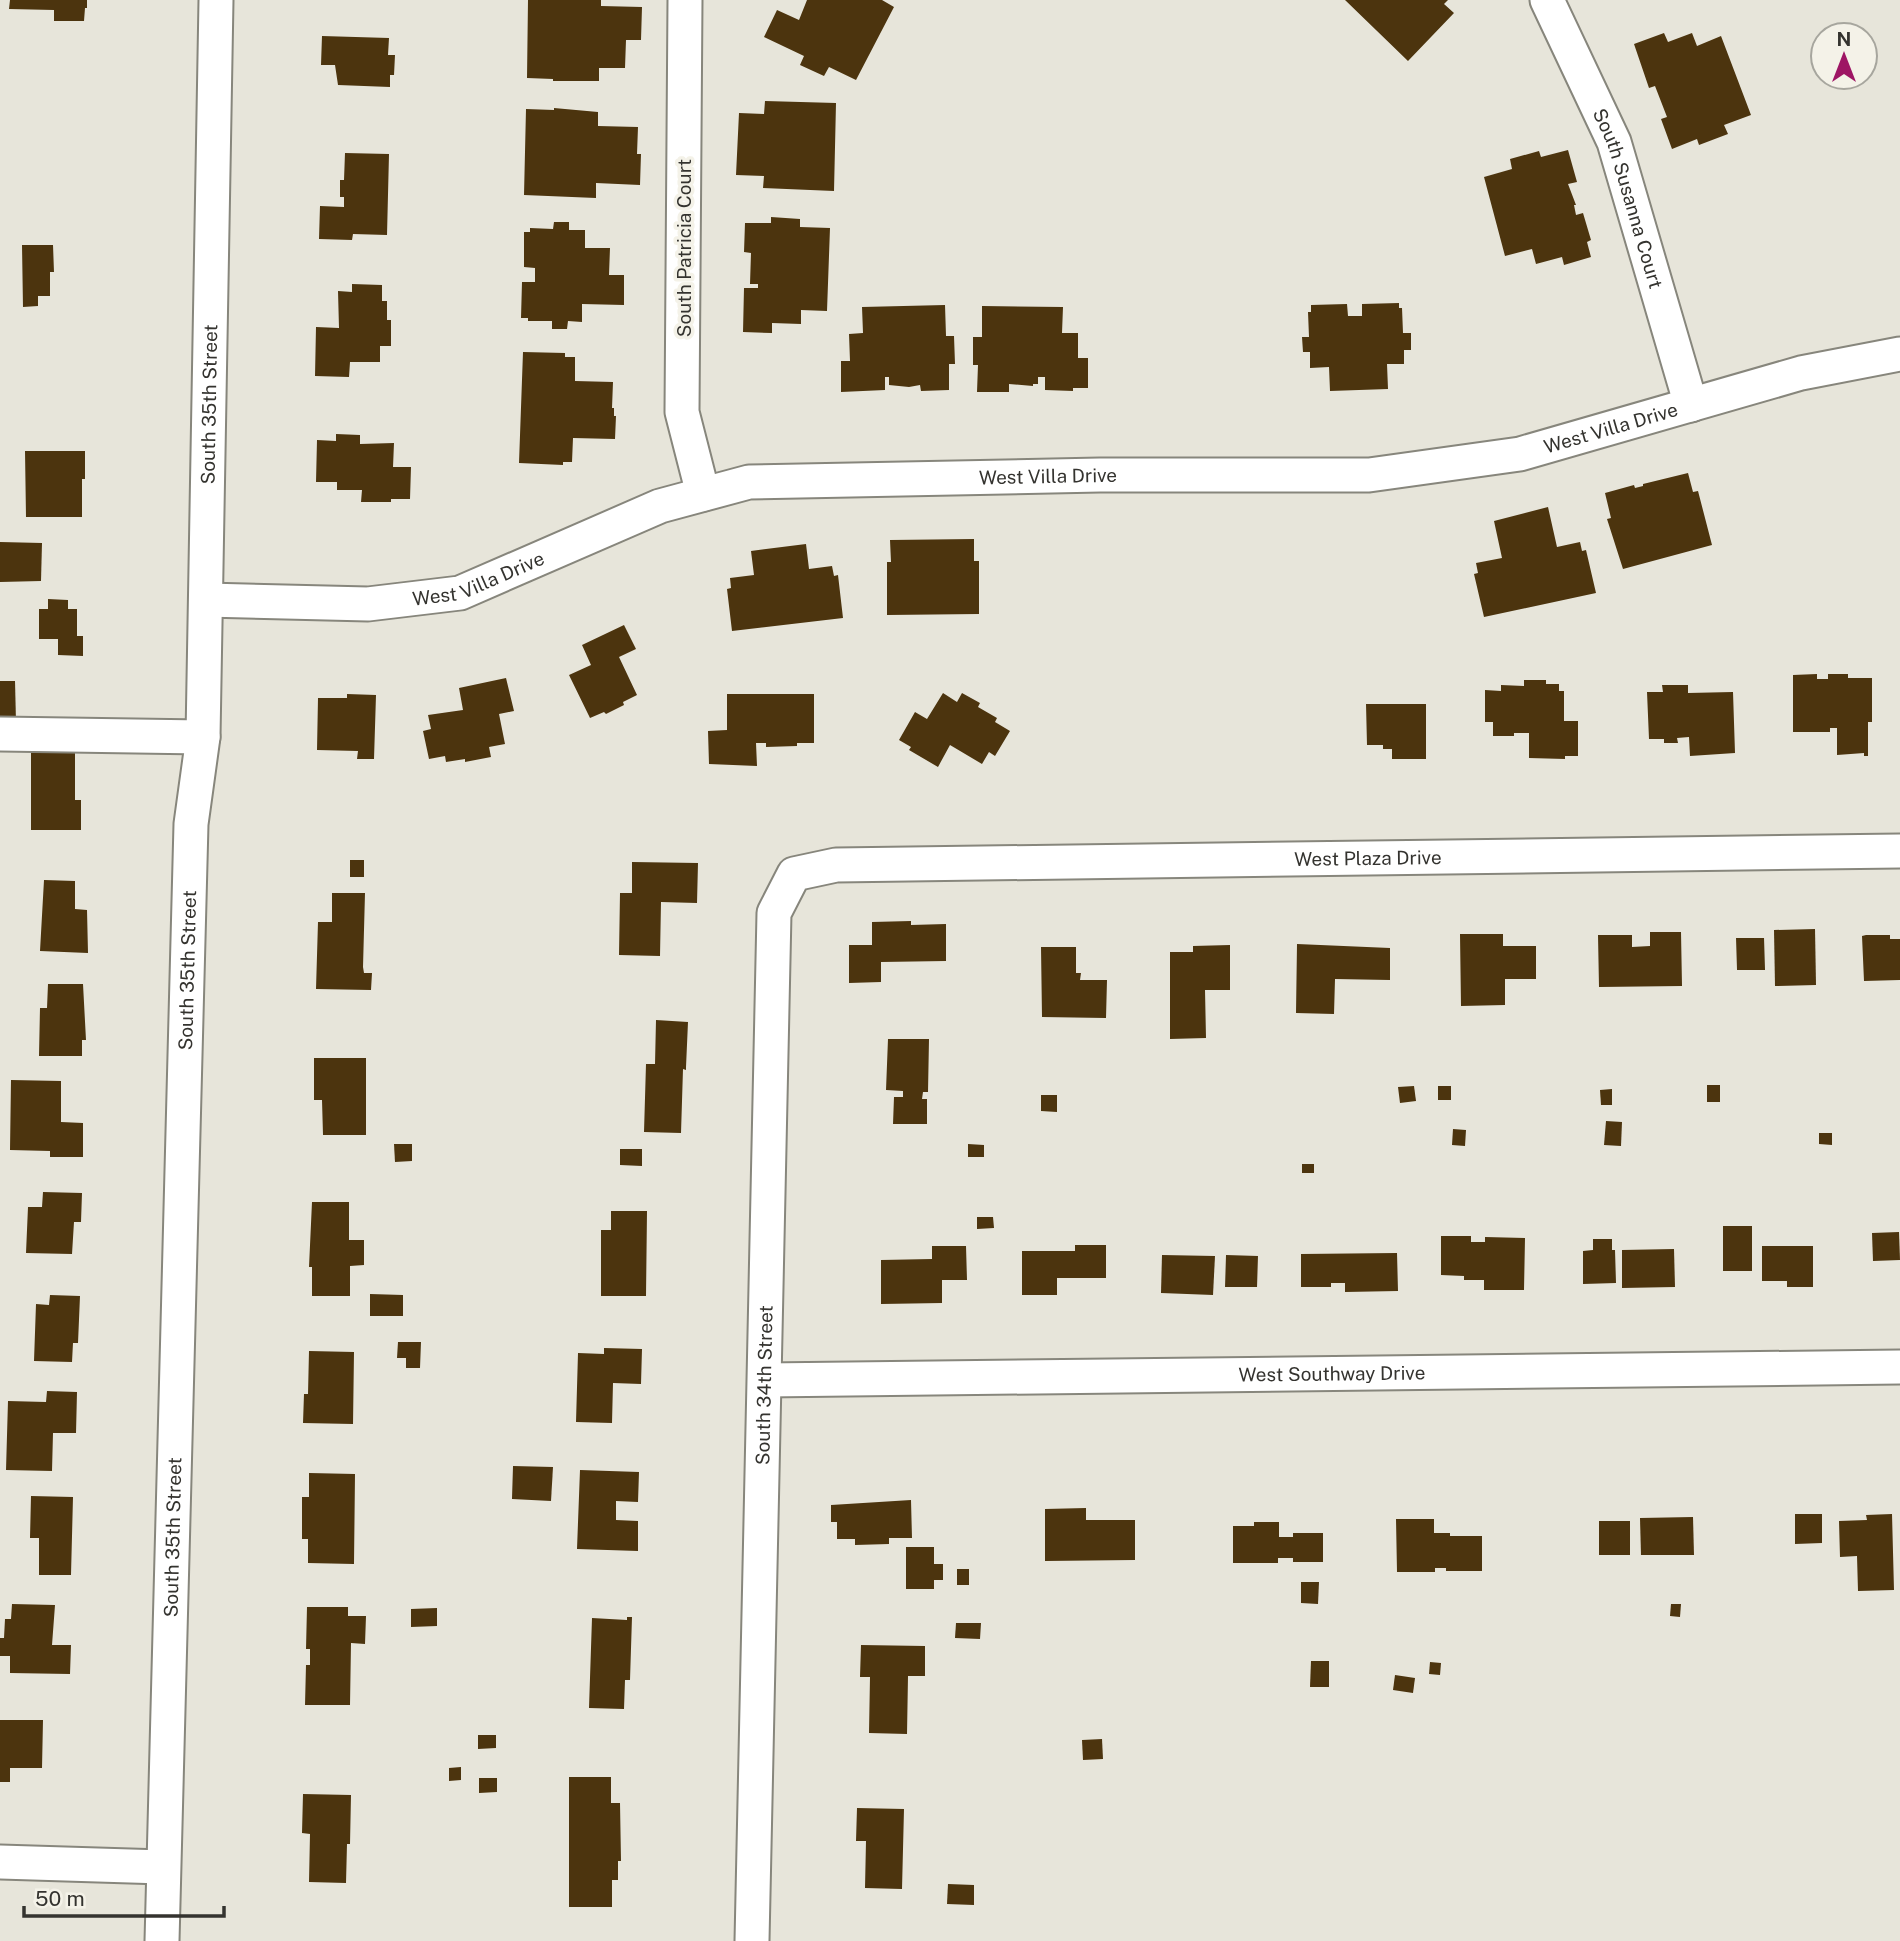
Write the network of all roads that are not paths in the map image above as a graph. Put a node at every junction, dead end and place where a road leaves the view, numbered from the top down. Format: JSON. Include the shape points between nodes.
{"nodes":[{"id":1,"x":216,"y":0,"type":"edge"},
{"id":2,"x":685,"y":0,"type":"edge"},
{"id":3,"x":1547,"y":0,"type":"edge"},
{"id":4,"x":1900,"y":354,"type":"edge"},
{"id":5,"x":1691,"y":405,"type":"junction"},
{"id":6,"x":703,"y":494,"type":"junction"},
{"id":7,"x":205,"y":600,"type":"junction"},
{"id":8,"x":0,"y":734,"type":"edge"},
{"id":9,"x":203,"y":737,"type":"junction"},
{"id":10,"x":1900,"y":851,"type":"edge"},
{"id":11,"x":836,"y":865,"type":"joint"},
{"id":12,"x":1900,"y":1367,"type":"edge"},
{"id":13,"x":765,"y":1380,"type":"junction"},
{"id":14,"x":0,"y":1862,"type":"edge"},
{"id":15,"x":163,"y":1867,"type":"junction"},
{"id":16,"x":162,"y":1941,"type":"edge"},
{"id":17,"x":752,"y":1941,"type":"edge"}],
"edges":[{"from":1,"to":7,"type":"street","name":"South 35th Street"},
{"from":2,"to":6,"type":"street","name":"South Patricia Court","via":[[682,412]]},
{"from":3,"to":5,"type":"street","name":"South Susanna Court","via":[[1614,142]]},
{"from":4,"to":5,"type":"street","name":"West Villa Drive","via":[[1801,373]]},
{"from":5,"to":6,"type":"street","name":"West Villa Drive","via":[[1520,454],[1369,475],[749,482]]},
{"from":6,"to":7,"type":"street","name":"West Villa Drive","via":[[660,506],[460,593],[368,604]]},
{"from":7,"to":9,"type":"street","name":"South 35th Street"},
{"from":8,"to":9,"type":"street"},
{"from":9,"to":15,"type":"street","name":"South 35th Street","via":[[191,824]]},
{"from":10,"to":11,"type":"street","name":"West Plaza Drive"},
{"from":11,"to":13,"type":"street","name":"South 34th Street","via":[[794,874],[774,913]]},
{"from":12,"to":13,"type":"street","name":"West Southway Drive"},
{"from":13,"to":17,"type":"street","name":"South 34th Street"},
{"from":14,"to":15,"type":"street"},
{"from":15,"to":16,"type":"street","name":"South 35th Street"}]}
